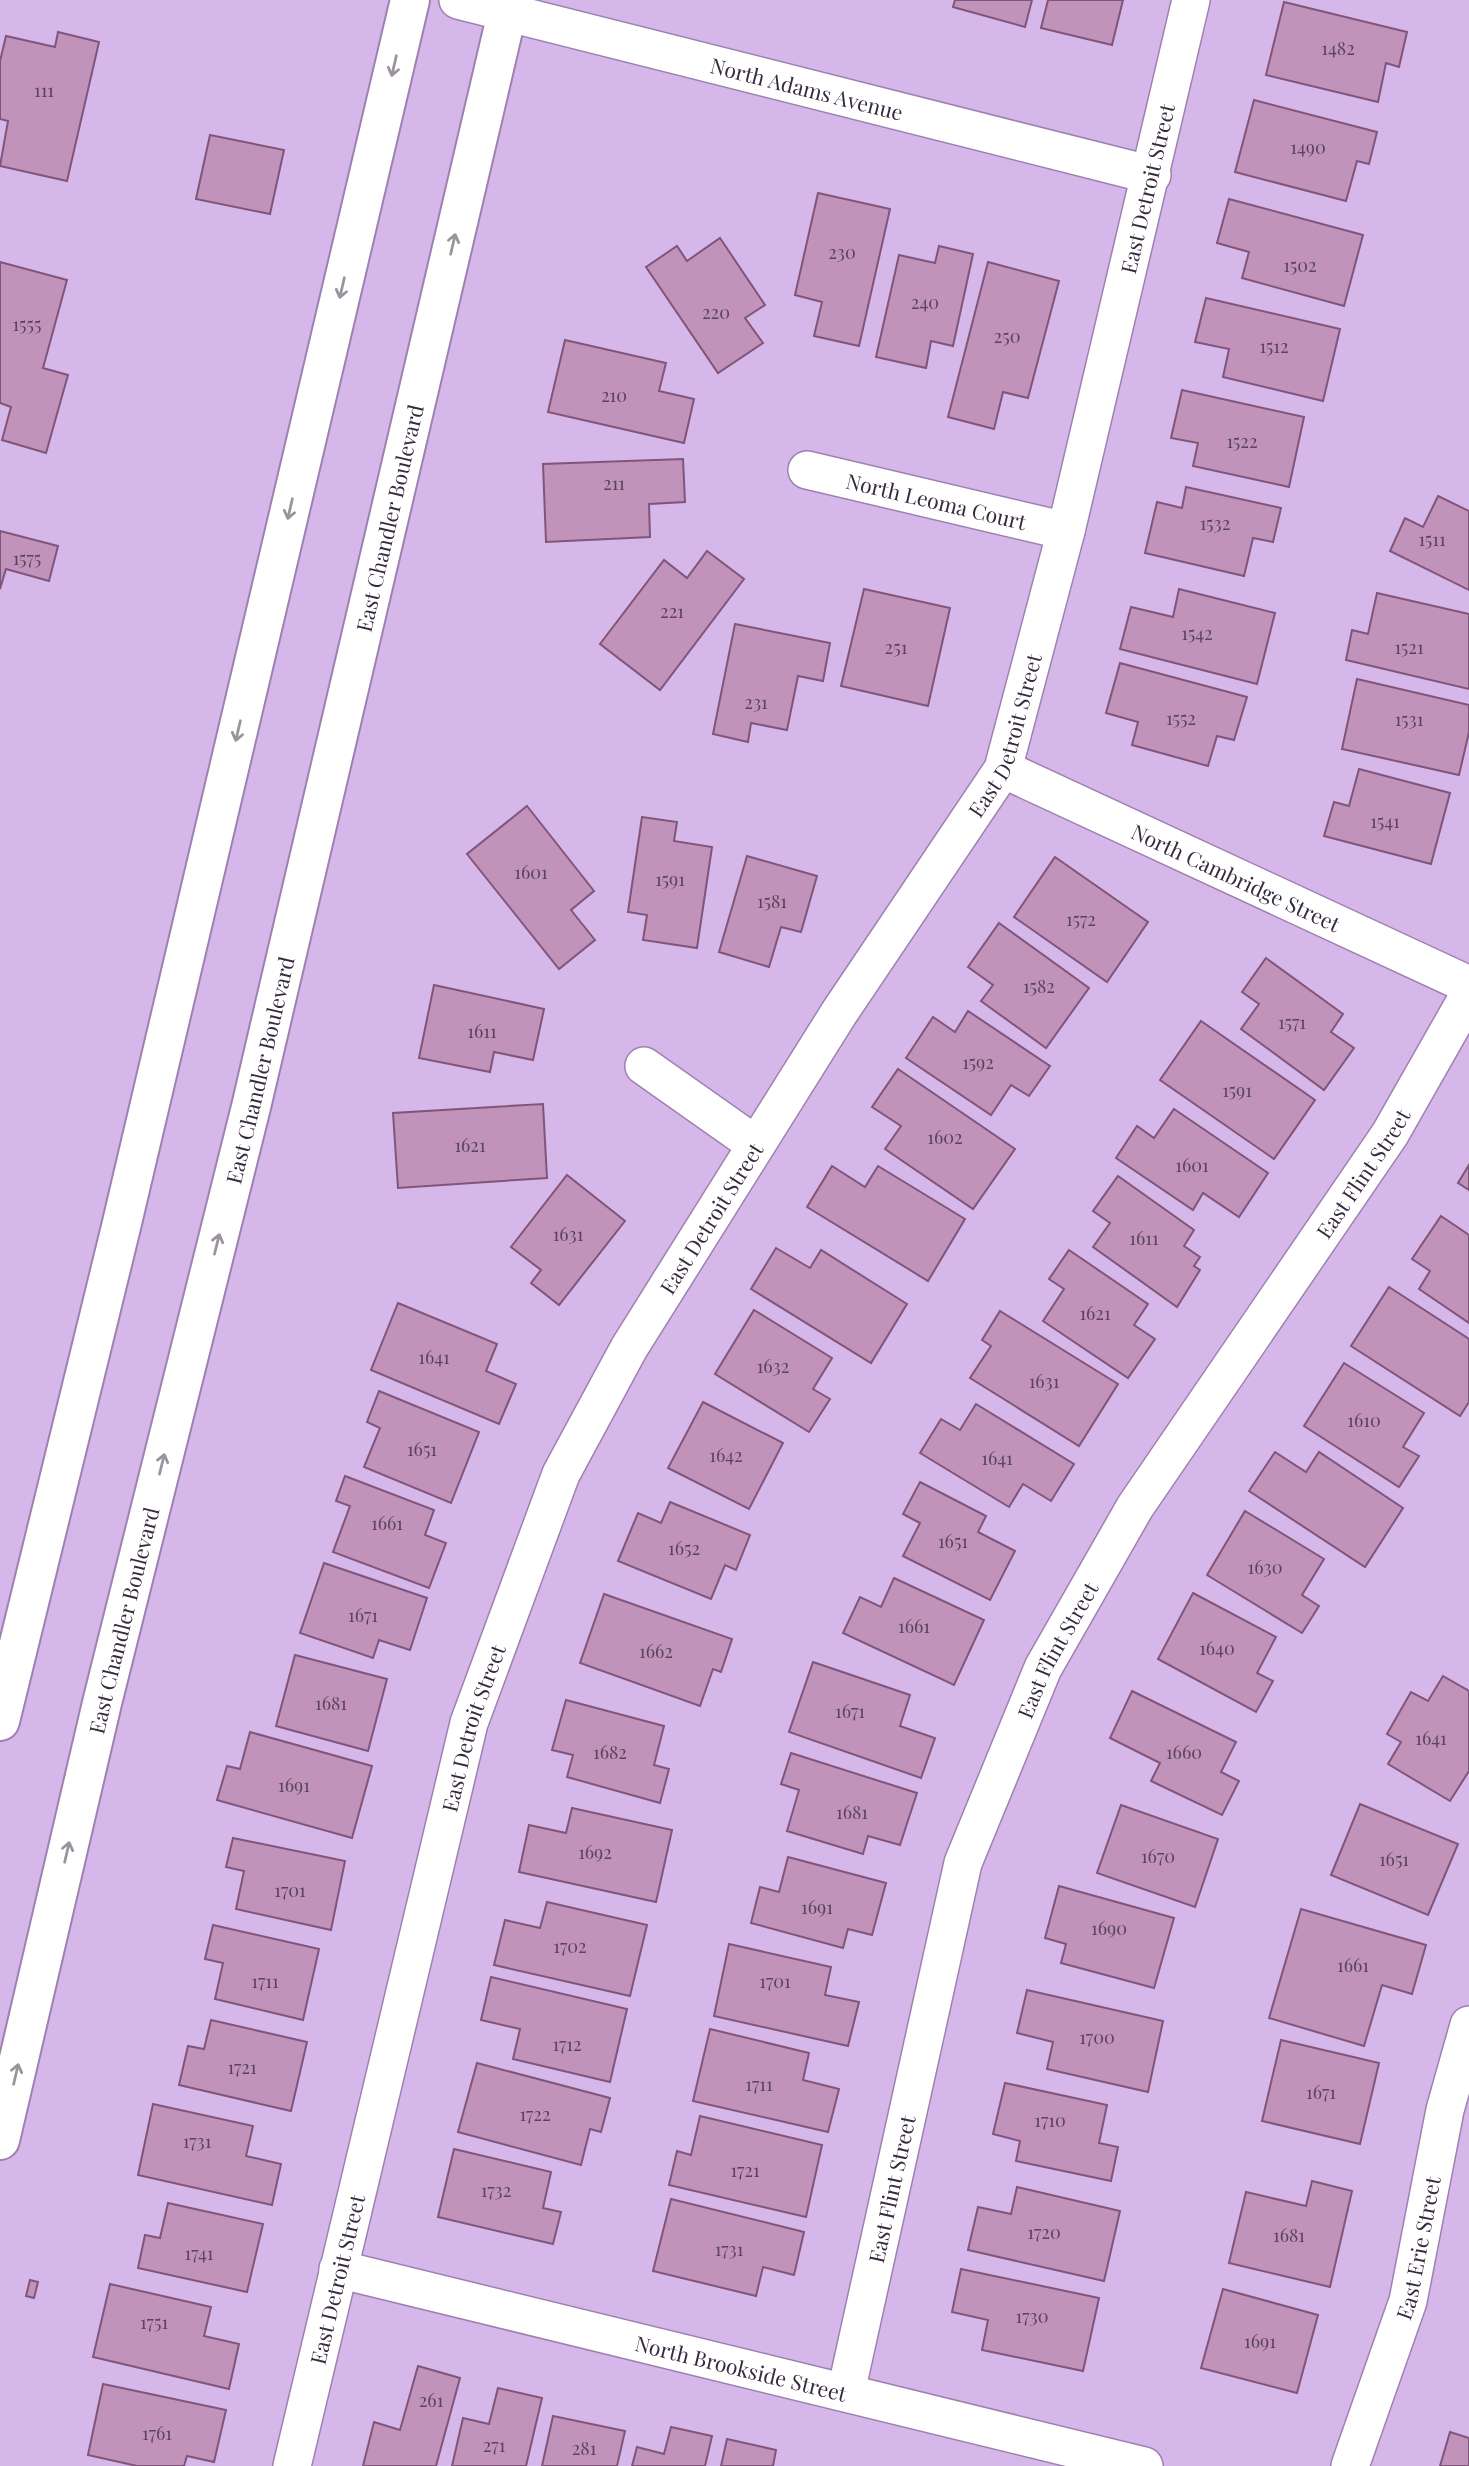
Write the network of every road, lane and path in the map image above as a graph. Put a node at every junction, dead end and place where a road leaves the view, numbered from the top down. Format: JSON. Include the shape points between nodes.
{"nodes":[{"id":1,"x":410,"y":0,"type":"edge"},
{"id":2,"x":1191,"y":0,"type":"edge"},
{"id":3,"x":461,"y":1,"type":"edge"},
{"id":4,"x":509,"y":6,"type":"edge"},
{"id":5,"x":1152,"y":175,"type":"junction"},
{"id":6,"x":807,"y":470,"type":"dead end"},
{"id":7,"x":1066,"y":531,"type":"junction"},
{"id":8,"x":1003,"y":769,"type":"junction"},
{"id":9,"x":1469,"y":985,"type":"edge"},
{"id":10,"x":1469,"y":995,"type":"edge"},
{"id":11,"x":644,"y":1066,"type":"dead end"},
{"id":12,"x":756,"y":1145,"type":"junction"},
{"id":13,"x":0,"y":1721,"type":"edge"},
{"id":14,"x":1469,"y":2025,"type":"edge"},
{"id":15,"x":0,"y":2140,"type":"edge"},
{"id":16,"x":338,"y":2269,"type":"junction"},
{"id":17,"x":846,"y":2392,"type":"junction"},
{"id":18,"x":292,"y":2466,"type":"edge"},
{"id":19,"x":1144,"y":2466,"type":"edge"},
{"id":20,"x":1350,"y":2466,"type":"edge"}],
"edges":[{"from":1,"to":13,"type":"main road","one_way":true},
{"from":2,"to":5,"type":"street","name":"East Detroit Street"},
{"from":3,"to":4,"type":"street","name":"North Adams Avenue"},
{"from":4,"to":5,"type":"street","name":"North Adams Avenue"},
{"from":15,"to":4,"type":"main road","name":"East Chandler Boulevard","one_way":true,"via":[[102,1703],[251,1107]]},
{"from":5,"to":7,"type":"street","name":"East Detroit Street"},
{"from":6,"to":7,"type":"street","name":"North Leoma Court"},
{"from":7,"to":8,"type":"street","name":"East Detroit Street"},
{"from":8,"to":9,"type":"street","name":"North Cambridge Street"},
{"from":8,"to":12,"type":"street","name":"East Detroit Street"},
{"from":10,"to":17,"type":"street","name":"East Flint Street","via":[[1390,1135],[1135,1507],[1042,1668],[962,1863]]},
{"from":11,"to":12,"type":"street"},
{"from":12,"to":16,"type":"street","name":"East Detroit Street","via":[[629,1348],[561,1474],[510,1609],[469,1723]]},
{"from":14,"to":20,"type":"street","name":"East Erie Street","via":[[1445,2110],[1408,2301]]},
{"from":16,"to":17,"type":"street","name":"North Brookside Street"},
{"from":16,"to":18,"type":"street","name":"East Detroit Street"},
{"from":17,"to":19,"type":"street","name":"North Brookside Street"}]}
